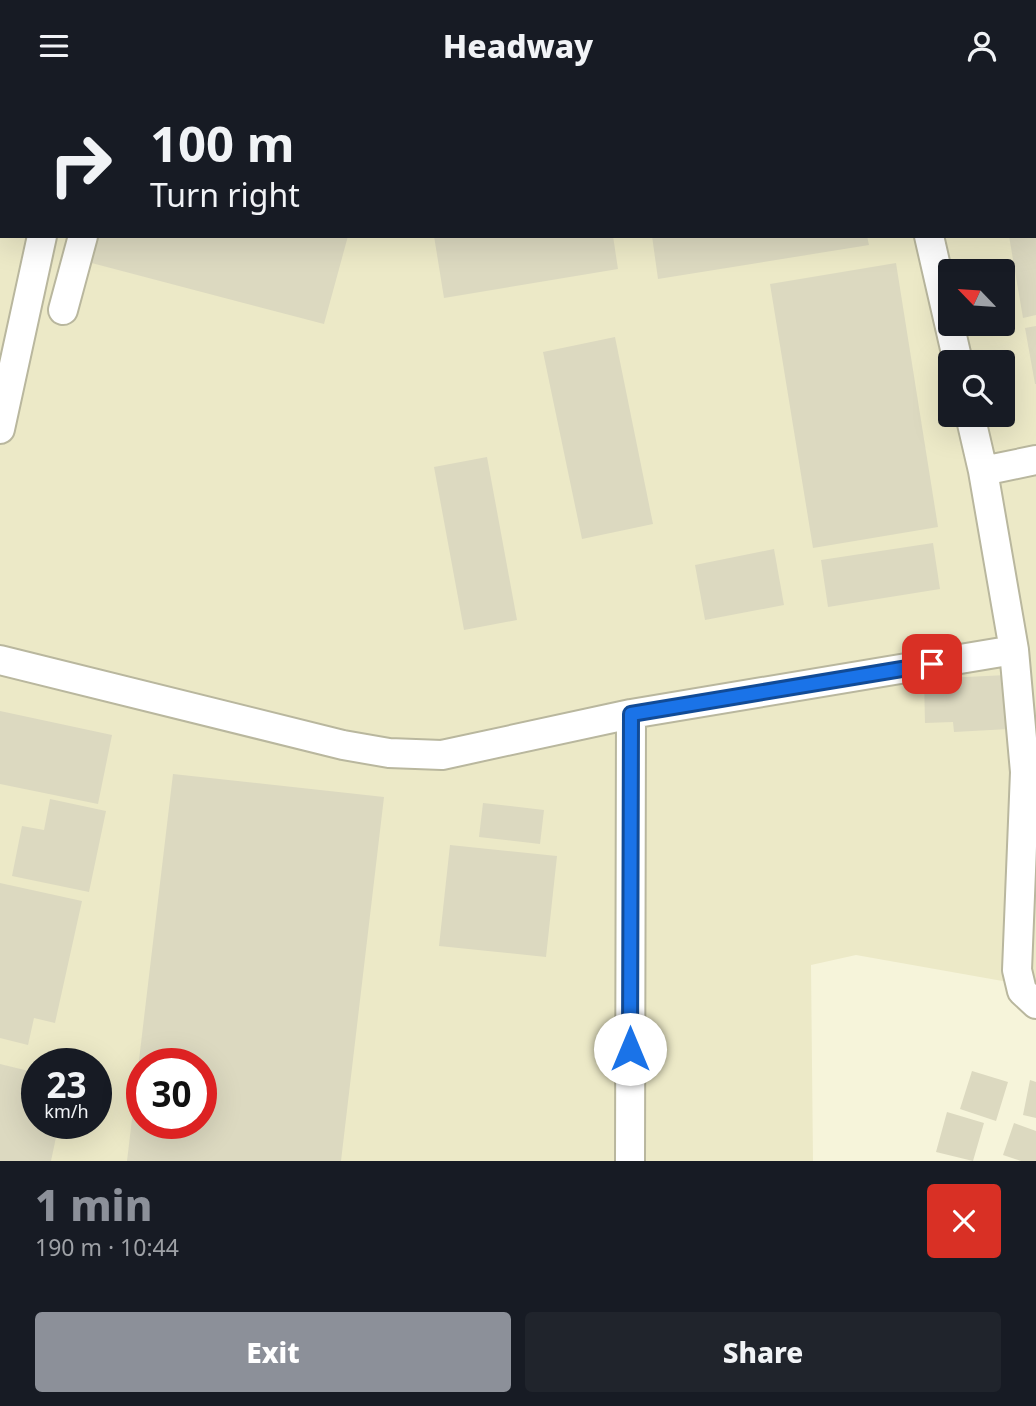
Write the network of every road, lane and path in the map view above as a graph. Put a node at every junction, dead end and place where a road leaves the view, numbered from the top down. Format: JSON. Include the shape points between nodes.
{"nodes":[{"id":1,"x":42,"y":238,"type":"edge"},
{"id":2,"x":82,"y":238,"type":"edge"},
{"id":3,"x":929,"y":238,"type":"edge"},
{"id":4,"x":63,"y":310,"type":"dead end"},
{"id":5,"x":955,"y":350,"type":"edge"},
{"id":6,"x":973,"y":427,"type":"edge"},
{"id":7,"x":0,"y":429,"type":"edge"},
{"id":8,"x":1036,"y":460,"type":"edge"},
{"id":9,"x":983,"y":471,"type":"junction"},
{"id":10,"x":1014,"y":650,"type":"junction"},
{"id":11,"x":0,"y":660,"type":"edge"},
{"id":12,"x":631,"y":714,"type":"junction"},
{"id":13,"x":1030,"y":772,"type":"edge"},
{"id":14,"x":1036,"y":1004,"type":"edge"},
{"id":15,"x":630,"y":1161,"type":"edge"}],
"edges":[{"from":1,"to":7,"type":"street"},
{"from":2,"to":4,"type":"street"},
{"from":3,"to":5,"type":"street"},
{"from":6,"to":9,"type":"street"},
{"from":8,"to":9,"type":"street"},
{"from":9,"to":10,"type":"street"},
{"from":10,"to":12,"type":"street"},
{"from":10,"to":13,"type":"street"},
{"from":11,"to":12,"type":"street","via":[[390,753],[442,755]]},
{"from":12,"to":15,"type":"street"},
{"from":13,"to":14,"type":"street","via":[[1017,970],[1022,991]]}]}
